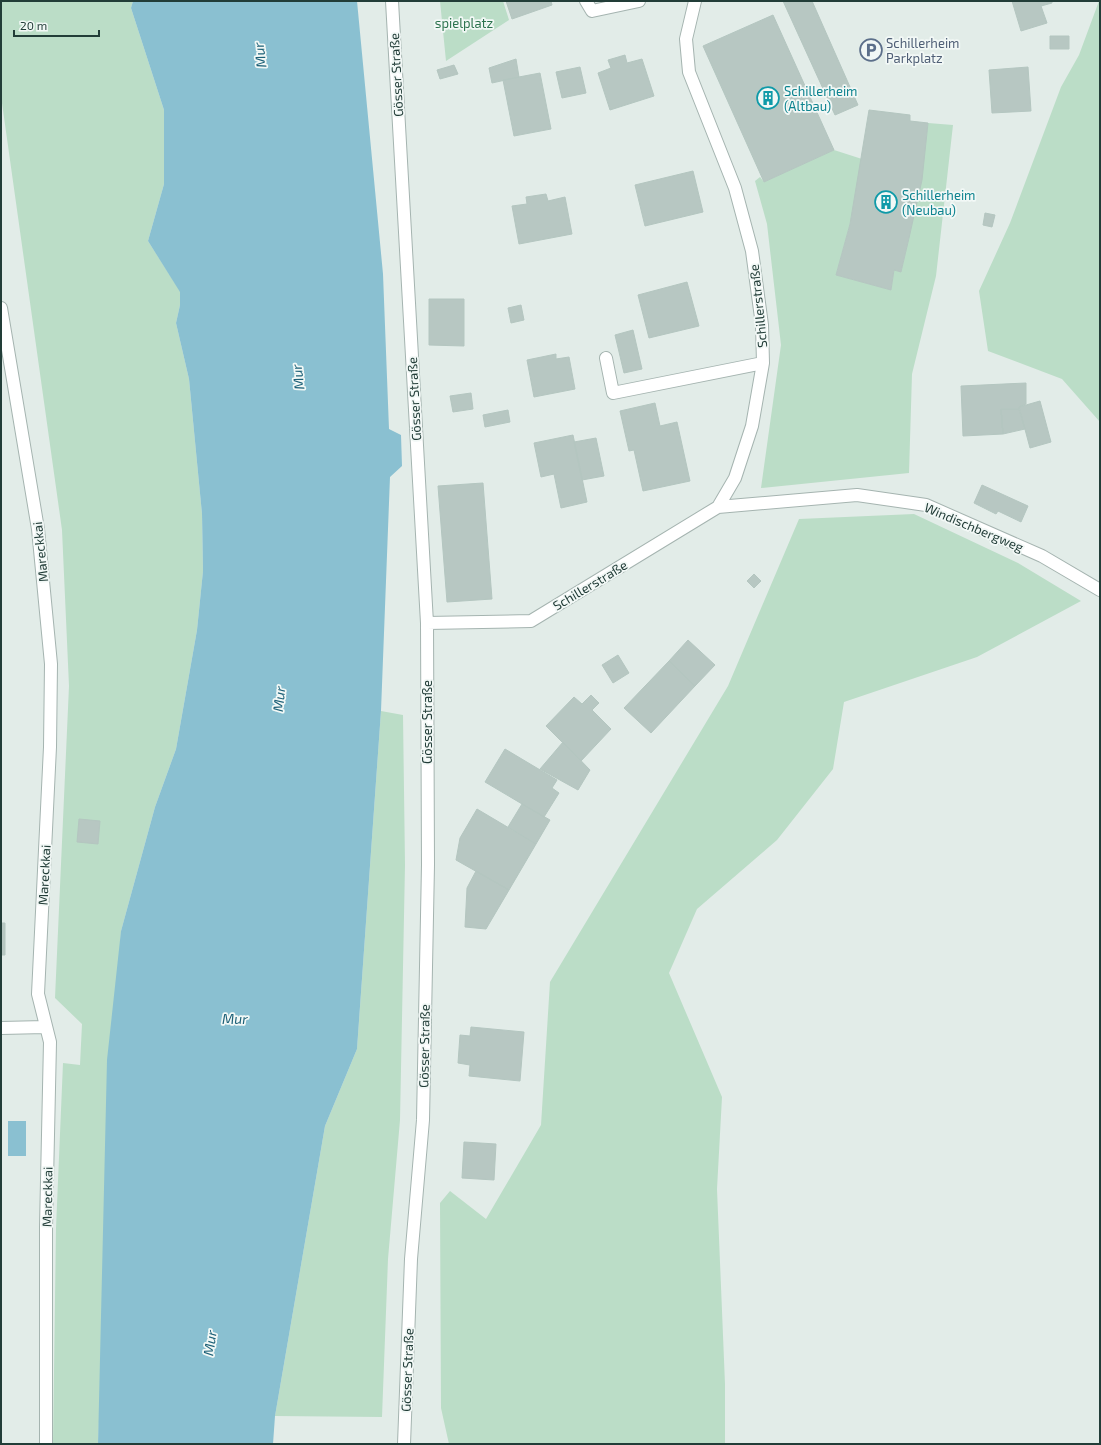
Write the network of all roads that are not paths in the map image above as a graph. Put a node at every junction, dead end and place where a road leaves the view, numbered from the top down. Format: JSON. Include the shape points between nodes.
{"nodes":[{"id":1,"x":392,"y":1,"type":"edge"},
{"id":2,"x":586,"y":1,"type":"edge"},
{"id":3,"x":639,"y":1,"type":"edge"},
{"id":4,"x":695,"y":1,"type":"edge"},
{"id":5,"x":1,"y":308,"type":"edge"},
{"id":6,"x":606,"y":358,"type":"dead end"},
{"id":7,"x":763,"y":363,"type":"junction"},
{"id":8,"x":718,"y":507,"type":"junction"},
{"id":9,"x":1100,"y":590,"type":"edge"},
{"id":10,"x":427,"y":623,"type":"junction"},
{"id":11,"x":45,"y":1027,"type":"junction"},
{"id":12,"x":1,"y":1028,"type":"edge"},
{"id":13,"x":46,"y":1444,"type":"edge"},
{"id":14,"x":404,"y":1444,"type":"edge"}],
"edges":[{"from":1,"to":10,"type":"street","name":"Gösser Straße"},
{"from":2,"to":3,"type":"street","via":[[592,11]]},
{"from":4,"to":7,"type":"street","name":"Schillerstraße","via":[[686,39],[689,72],[735,188],[752,251],[762,326]]},
{"from":5,"to":11,"type":"street","name":"Mareckkai","via":[[38,530],[51,664],[50,754],[38,994]]},
{"from":6,"to":7,"type":"street","via":[[613,393]]},
{"from":7,"to":8,"type":"street","name":"Schillerstraße","via":[[752,426],[735,478]]},
{"from":8,"to":9,"type":"street","name":"Windischbergweg","via":[[856,495],[926,505],[1042,556]]},
{"from":8,"to":10,"type":"street","name":"Schillerstraße","via":[[531,621]]},
{"from":10,"to":14,"type":"street","name":"Gösser Straße","via":[[428,865],[423,1120],[411,1260]]},
{"from":11,"to":12,"type":"street"},
{"from":11,"to":13,"type":"street","name":"Mareckkai","via":[[50,1042],[46,1228]]}]}
